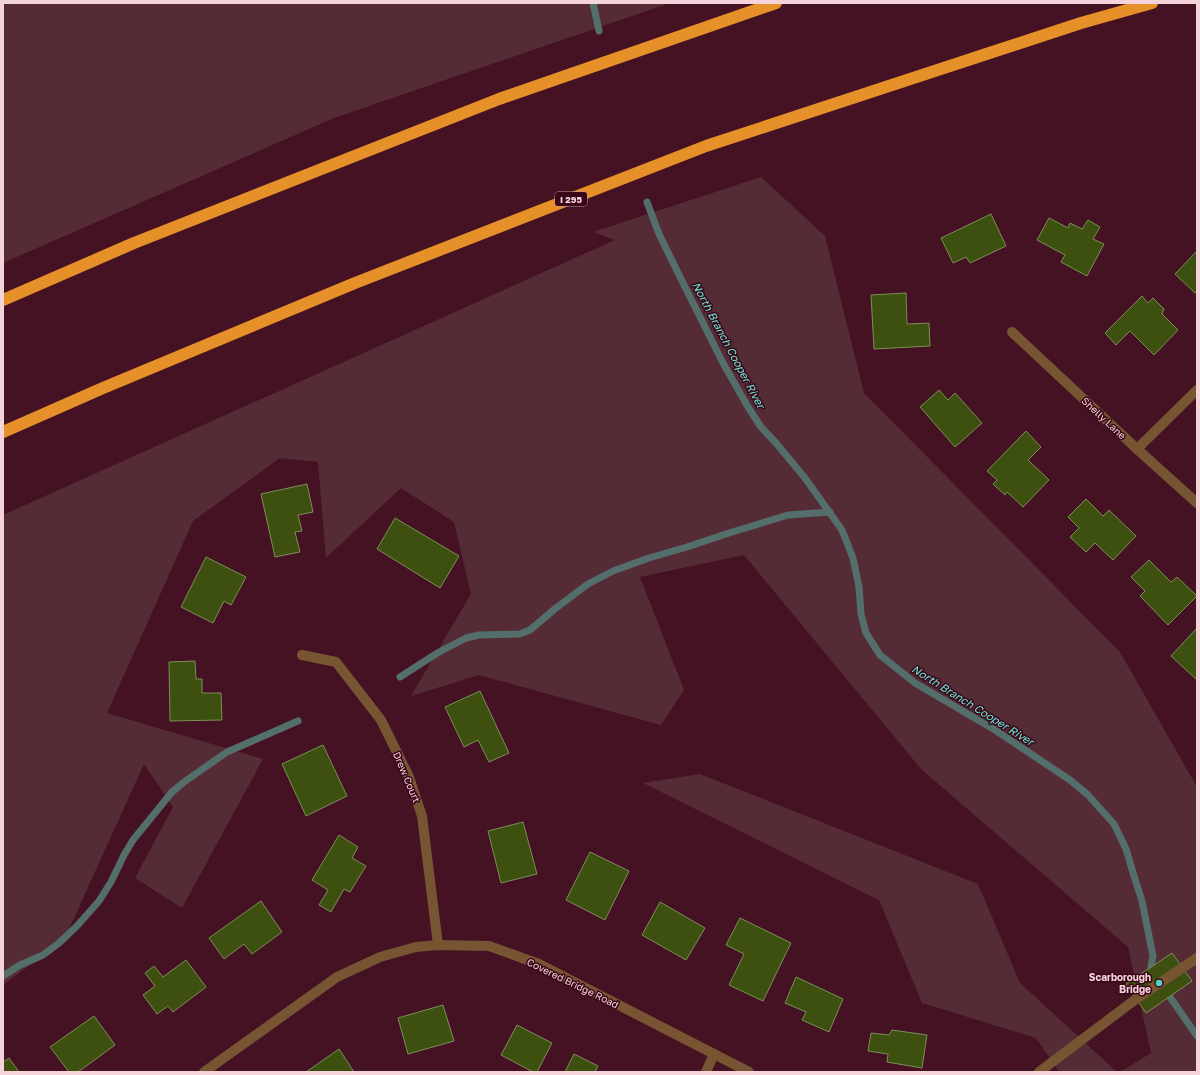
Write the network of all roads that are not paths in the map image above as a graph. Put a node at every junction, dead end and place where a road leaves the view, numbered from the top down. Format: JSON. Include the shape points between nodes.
{"nodes":[{"id":1,"x":776,"y":3,"type":"edge"},
{"id":2,"x":1152,"y":3,"type":"edge"},
{"id":3,"x":3,"y":300,"type":"edge"},
{"id":4,"x":1012,"y":332,"type":"dead end"},
{"id":5,"x":1197,"y":390,"type":"edge"},
{"id":6,"x":3,"y":432,"type":"edge"},
{"id":7,"x":1137,"y":449,"type":"junction"},
{"id":8,"x":1197,"y":503,"type":"edge"},
{"id":9,"x":302,"y":654,"type":"dead end"},
{"id":10,"x":438,"y":945,"type":"junction"},
{"id":11,"x":1197,"y":958,"type":"edge"},
{"id":12,"x":714,"y":1054,"type":"junction"},
{"id":13,"x":204,"y":1072,"type":"edge"},
{"id":14,"x":706,"y":1072,"type":"edge"},
{"id":15,"x":749,"y":1072,"type":"edge"},
{"id":16,"x":1039,"y":1072,"type":"edge"}],
"edges":[{"from":1,"to":3,"type":"highway","via":[[499,99],[142,240]]},
{"from":2,"to":6,"type":"highway","number":"I 295","via":[[1081,22],[706,146],[355,283]]},
{"from":4,"to":7,"type":"street","name":"Shelly Lane"},
{"from":5,"to":7,"type":"street"},
{"from":7,"to":8,"type":"street","name":"Shelly Lane"},
{"from":9,"to":10,"type":"street","name":"Drew Court","via":[[336,662],[380,720],[409,777],[422,816]]},
{"from":10,"to":12,"type":"street","name":"Covered Bridge Road","via":[[489,946],[539,964]]},
{"from":10,"to":13,"type":"street","name":"Covered Bridge Road","via":[[416,947],[380,957],[337,977]]},
{"from":11,"to":16,"type":"street","via":[[1136,999]]},
{"from":12,"to":14,"type":"street"},
{"from":12,"to":15,"type":"street","name":"Covered Bridge Road"}]}
